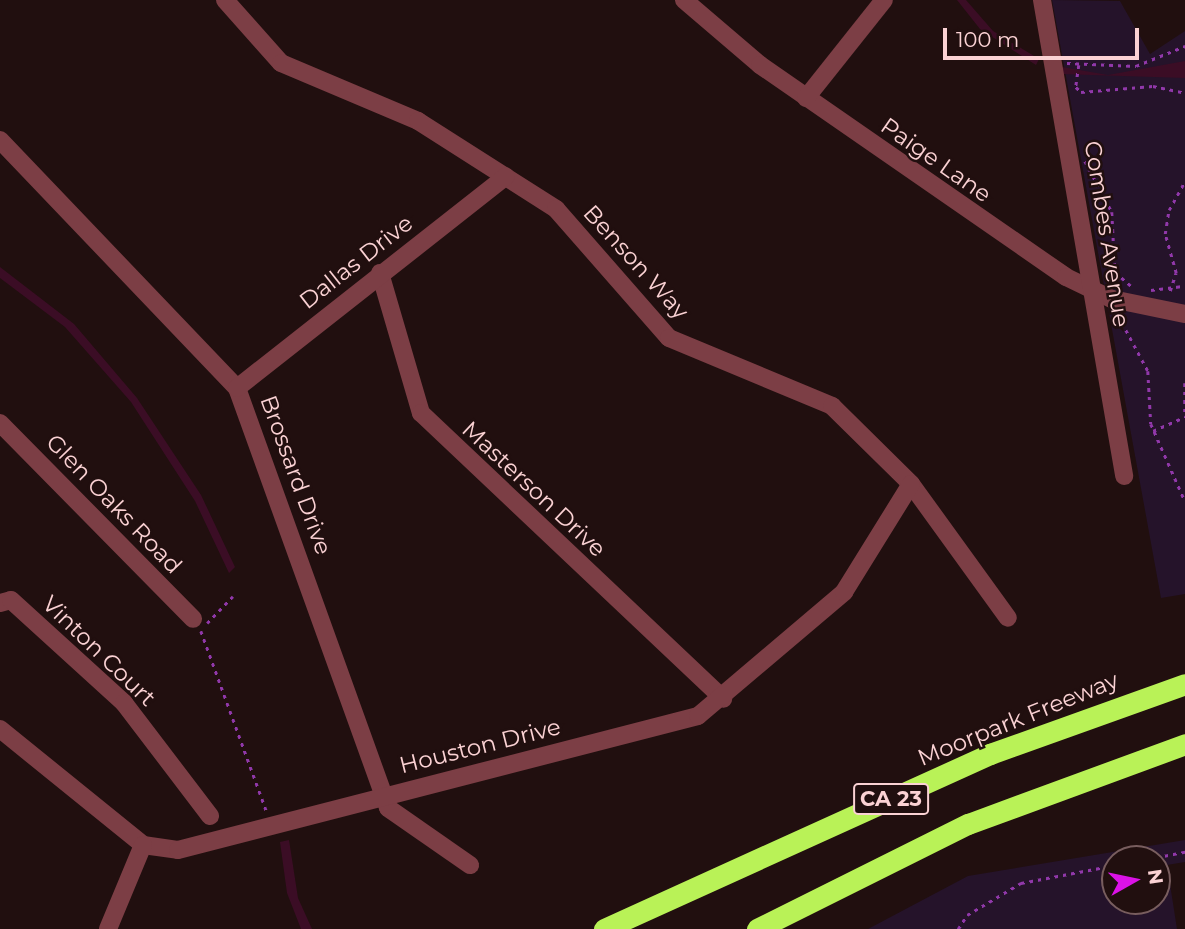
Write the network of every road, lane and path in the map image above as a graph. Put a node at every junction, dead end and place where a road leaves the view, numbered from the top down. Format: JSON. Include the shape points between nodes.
{"nodes":[{"id":1,"x":225,"y":0,"type":"edge"},
{"id":2,"x":684,"y":0,"type":"edge"},
{"id":3,"x":884,"y":0,"type":"edge"},
{"id":4,"x":1042,"y":0,"type":"edge"},
{"id":5,"x":1185,"y":46,"type":"edge"},
{"id":6,"x":1051,"y":61,"type":"junction"},
{"id":7,"x":1078,"y":66,"type":"junction"},
{"id":8,"x":1185,"y":93,"type":"edge"},
{"id":9,"x":806,"y":98,"type":"junction"},
{"id":10,"x":0,"y":140,"type":"edge"},
{"id":11,"x":1078,"y":154,"type":"dead end"},
{"id":12,"x":506,"y":176,"type":"junction"},
{"id":13,"x":1185,"y":181,"type":"edge"},
{"id":14,"x":380,"y":273,"type":"junction"},
{"id":15,"x":1185,"y":286,"type":"edge"},
{"id":16,"x":1090,"y":290,"type":"junction"},
{"id":17,"x":1170,"y":293,"type":"junction"},
{"id":18,"x":1119,"y":301,"type":"junction"},
{"id":19,"x":1185,"y":314,"type":"edge"},
{"id":20,"x":1185,"y":383,"type":"edge"},
{"id":21,"x":237,"y":388,"type":"junction"},
{"id":22,"x":1185,"y":416,"type":"edge"},
{"id":23,"x":0,"y":423,"type":"edge"},
{"id":24,"x":1153,"y":431,"type":"junction"},
{"id":25,"x":1124,"y":476,"type":"dead end"},
{"id":26,"x":911,"y":484,"type":"junction"},
{"id":27,"x":1185,"y":501,"type":"edge"},
{"id":28,"x":233,"y":596,"type":"dead end"},
{"id":29,"x":0,"y":603,"type":"edge"},
{"id":30,"x":1008,"y":618,"type":"dead end"},
{"id":31,"x":197,"y":625,"type":"junction"},
{"id":32,"x":1185,"y":684,"type":"edge"},
{"id":33,"x":723,"y":699,"type":"junction"},
{"id":34,"x":0,"y":729,"type":"edge"},
{"id":35,"x":1185,"y":744,"type":"edge"},
{"id":36,"x":383,"y":796,"type":"junction"},
{"id":37,"x":210,"y":816,"type":"dead end"},
{"id":38,"x":272,"y":825,"type":"junction"},
{"id":39,"x":143,"y":845,"type":"junction"},
{"id":40,"x":470,"y":865,"type":"dead end"},
{"id":41,"x":1101,"y":868,"type":"edge"},
{"id":42,"x":108,"y":929,"type":"edge"},
{"id":43,"x":604,"y":929,"type":"edge"},
{"id":44,"x":757,"y":929,"type":"edge"},
{"id":45,"x":958,"y":929,"type":"edge"}],
"edges":[{"from":1,"to":12,"type":"street","name":"Benson Way","via":[[281,62],[418,121]]},
{"from":2,"to":9,"type":"street","name":"Paige Lane"},
{"from":3,"to":9,"type":"street"},
{"from":4,"to":6,"type":"street","name":"Combes Avenue"},
{"from":5,"to":7,"type":"path","via":[[1136,66]]},
{"from":6,"to":7,"type":"path"},
{"from":6,"to":16,"type":"street","name":"Combes Avenue"},
{"from":7,"to":8,"type":"path","via":[[1076,81],[1081,92],[1153,86]]},
{"from":9,"to":16,"type":"street","name":"Paige Lane","via":[[1003,237]]},
{"from":10,"to":21,"type":"street","name":"Brossard Drive"},
{"from":11,"to":17,"type":"path","via":[[1107,193],[1115,272],[1126,284]]},
{"from":12,"to":14,"type":"street","name":"Dallas Drive"},
{"from":12,"to":26,"type":"street","name":"Benson Way","via":[[571,223],[669,338],[814,395]]},
{"from":13,"to":17,"type":"path","via":[[1165,234],[1177,273]]},
{"from":14,"to":21,"type":"street","name":"Dallas Drive"},
{"from":14,"to":33,"type":"street","name":"Masterson Drive","via":[[421,413]]},
{"from":15,"to":17,"type":"path"},
{"from":16,"to":18,"type":"street","name":"Paige Lane"},
{"from":16,"to":25,"type":"street","name":"Combes Avenue"},
{"from":18,"to":19,"type":"street","name":"Paige Lane"},
{"from":18,"to":24,"type":"path","via":[[1118,317],[1148,371]]},
{"from":20,"to":22,"type":"path"},
{"from":21,"to":36,"type":"street","name":"Brossard Drive"},
{"from":22,"to":24,"type":"path"},
{"from":23,"to":31,"type":"street","name":"Glen Oaks Road"},
{"from":24,"to":27,"type":"path","via":[[1176,470]]},
{"from":26,"to":30,"type":"street","name":"Benson Way"},
{"from":26,"to":33,"type":"street","name":"Houston Drive","via":[[844,592]]},
{"from":28,"to":31,"type":"path"},
{"from":29,"to":37,"type":"street","name":"Vinton Court","via":[[11,600],[124,703]]},
{"from":31,"to":38,"type":"path"},
{"from":32,"to":43,"type":"highway","name":"Moorpark Freeway","number":"CA 23","via":[[990,754]]},
{"from":33,"to":36,"type":"street","name":"Houston Drive","via":[[698,716]]},
{"from":34,"to":39,"type":"street"},
{"from":35,"to":44,"type":"highway","number":"CA 23","via":[[968,824]]},
{"from":36,"to":38,"type":"street","name":"Houston Drive"},
{"from":36,"to":40,"type":"street","name":"Brossard Drive","via":[[397,819]]},
{"from":38,"to":39,"type":"street","name":"Houston Drive","via":[[178,850]]},
{"from":39,"to":42,"type":"street"},
{"from":41,"to":45,"type":"path","via":[[1021,883],[967,915]]}]}
